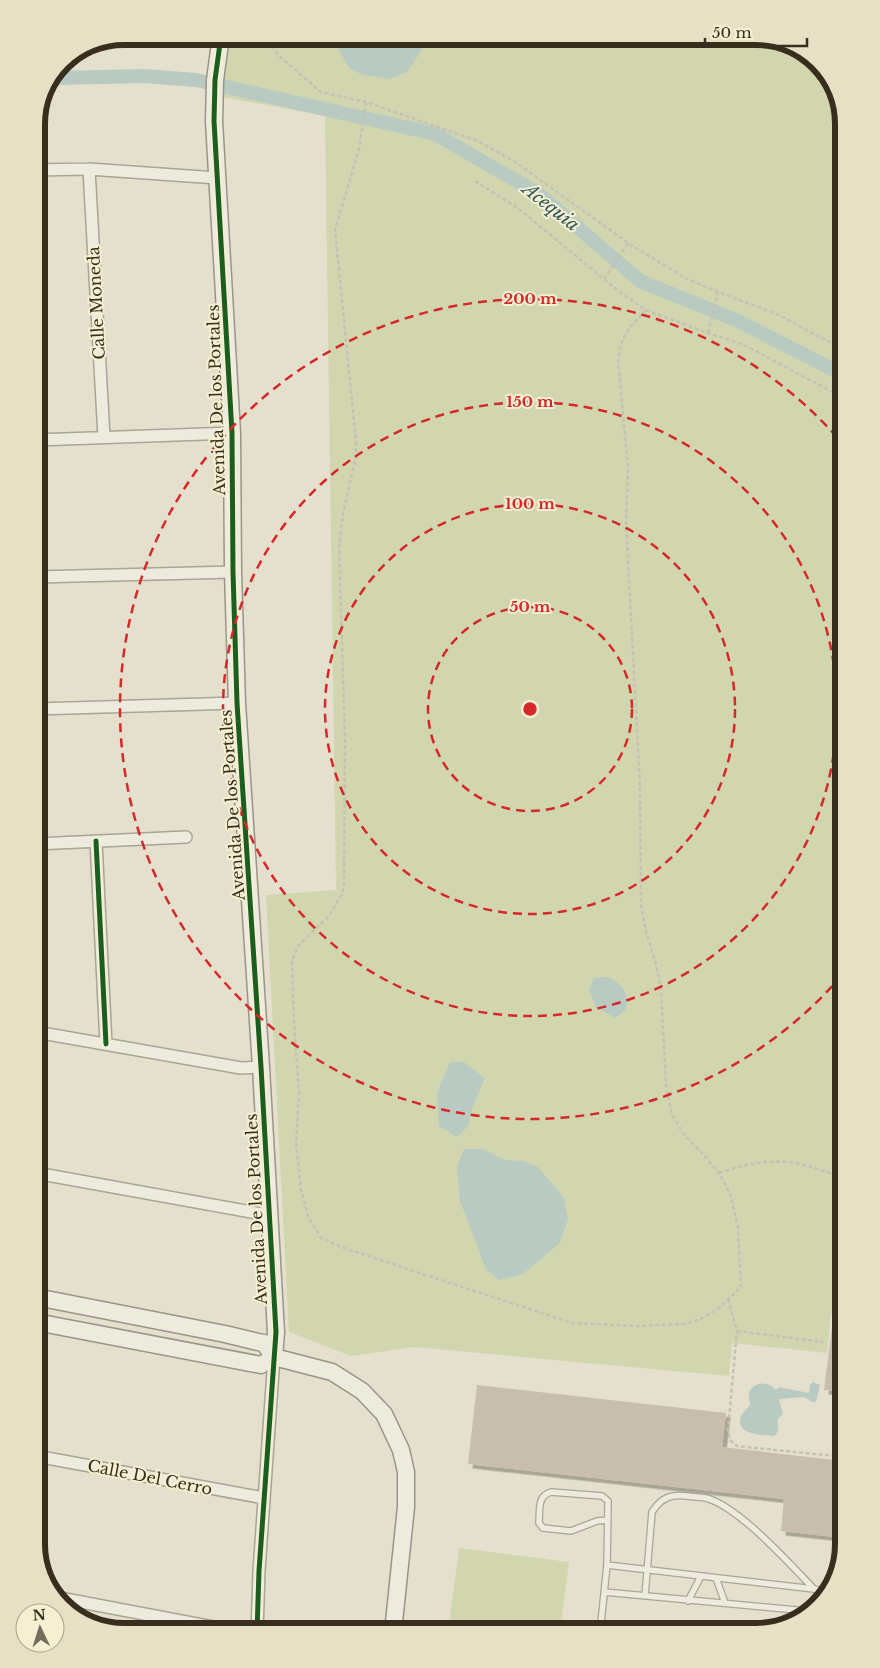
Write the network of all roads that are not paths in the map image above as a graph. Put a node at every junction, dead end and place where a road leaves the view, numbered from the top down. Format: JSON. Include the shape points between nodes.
{"nodes":[{"id":1,"x":219,"y":45,"type":"edge"},
{"id":2,"x":89,"y":169,"type":"junction"},
{"id":3,"x":45,"y":170,"type":"edge"},
{"id":4,"x":217,"y":178,"type":"junction"},
{"id":5,"x":232,"y":433,"type":"junction"},
{"id":6,"x":104,"y":437,"type":"junction"},
{"id":7,"x":45,"y":440,"type":"edge"},
{"id":8,"x":233,"y":572,"type":"junction"},
{"id":9,"x":45,"y":577,"type":"edge"},
{"id":10,"x":237,"y":703,"type":"junction"},
{"id":11,"x":45,"y":709,"type":"edge"},
{"id":12,"x":186,"y":837,"type":"dead end"},
{"id":13,"x":96,"y":841,"type":"junction"},
{"id":14,"x":45,"y":844,"type":"edge"},
{"id":15,"x":45,"y":1034,"type":"edge"},
{"id":16,"x":106,"y":1044,"type":"junction"},
{"id":17,"x":261,"y":1067,"type":"junction"},
{"id":18,"x":45,"y":1175,"type":"edge"},
{"id":19,"x":268,"y":1215,"type":"junction"},
{"id":20,"x":45,"y":1299,"type":"edge"},
{"id":21,"x":45,"y":1324,"type":"edge"},
{"id":22,"x":274,"y":1357,"type":"junction"},
{"id":23,"x":45,"y":1458,"type":"edge"},
{"id":24,"x":264,"y":1498,"type":"junction"},
{"id":25,"x":608,"y":1520,"type":"junction"},
{"id":26,"x":607,"y":1565,"type":"junction"},
{"id":27,"x":648,"y":1570,"type":"junction"},
{"id":28,"x":701,"y":1576,"type":"junction"},
{"id":29,"x":716,"y":1578,"type":"junction"},
{"id":30,"x":814,"y":1588,"type":"junction"},
{"id":31,"x":820,"y":1591,"type":"edge"},
{"id":32,"x":604,"y":1592,"type":"junction"},
{"id":33,"x":645,"y":1596,"type":"junction"},
{"id":34,"x":67,"y":1599,"type":"edge"},
{"id":35,"x":688,"y":1600,"type":"junction"},
{"id":36,"x":725,"y":1603,"type":"junction"},
{"id":37,"x":798,"y":1610,"type":"edge"},
{"id":38,"x":192,"y":1623,"type":"edge"},
{"id":39,"x":258,"y":1623,"type":"edge"},
{"id":40,"x":394,"y":1623,"type":"edge"},
{"id":41,"x":601,"y":1623,"type":"edge"}],
"edges":[{"from":1,"to":4,"type":"street","name":"Avenida De los Portales","via":[[214,97]]},
{"from":2,"to":3,"type":"street"},
{"from":2,"to":4,"type":"street"},
{"from":2,"to":6,"type":"street","name":"Calle Moneda"},
{"from":4,"to":5,"type":"street","name":"Avenida De los Portales"},
{"from":5,"to":6,"type":"street"},
{"from":5,"to":8,"type":"street","name":"Avenida De los Portales"},
{"from":6,"to":7,"type":"street"},
{"from":8,"to":9,"type":"street"},
{"from":8,"to":10,"type":"street","name":"Avenida De los Portales"},
{"from":10,"to":11,"type":"street"},
{"from":10,"to":17,"type":"street","name":"Avenida De los Portales"},
{"from":12,"to":13,"type":"street"},
{"from":13,"to":14,"type":"street"},
{"from":13,"to":16,"type":"street"},
{"from":15,"to":16,"type":"street"},
{"from":16,"to":17,"type":"street","via":[[241,1068]]},
{"from":17,"to":19,"type":"street","name":"Avenida De los Portales"},
{"from":18,"to":19,"type":"street"},
{"from":19,"to":22,"type":"street","name":"Avenida De los Portales","via":[[276,1332]]},
{"from":20,"to":22,"type":"street","via":[[264,1343]]},
{"from":21,"to":22,"type":"street","via":[[261,1365]]},
{"from":22,"to":24,"type":"street","name":"Avenida De los Portales"},
{"from":22,"to":40,"type":"street","via":[[332,1372],[362,1391],[384,1414],[401,1450],[406,1472],[406,1507]]},
{"from":23,"to":24,"type":"street","name":"Calle Del Cerro"},
{"from":24,"to":39,"type":"street","name":"Avenida De los Portales"},
{"from":25,"to":25,"type":"lane","via":[[608,1501],[602,1496],[551,1492],[541,1500],[539,1523],[543,1528],[571,1531]]},
{"from":25,"to":26,"type":"lane"},
{"from":26,"to":27,"type":"lane"},
{"from":26,"to":32,"type":"lane"},
{"from":27,"to":28,"type":"lane"},
{"from":27,"to":30,"type":"lane","via":[[652,1512],[658,1503],[665,1497],[676,1495],[699,1497],[722,1505],[736,1515]]},
{"from":27,"to":33,"type":"lane"},
{"from":28,"to":29,"type":"lane"},
{"from":28,"to":35,"type":"lane"},
{"from":29,"to":30,"type":"lane"},
{"from":29,"to":36,"type":"lane"},
{"from":30,"to":31,"type":"lane"},
{"from":32,"to":33,"type":"lane"},
{"from":32,"to":41,"type":"lane"},
{"from":33,"to":35,"type":"lane"},
{"from":34,"to":38,"type":"street"},
{"from":35,"to":36,"type":"lane"},
{"from":36,"to":37,"type":"lane"}]}
